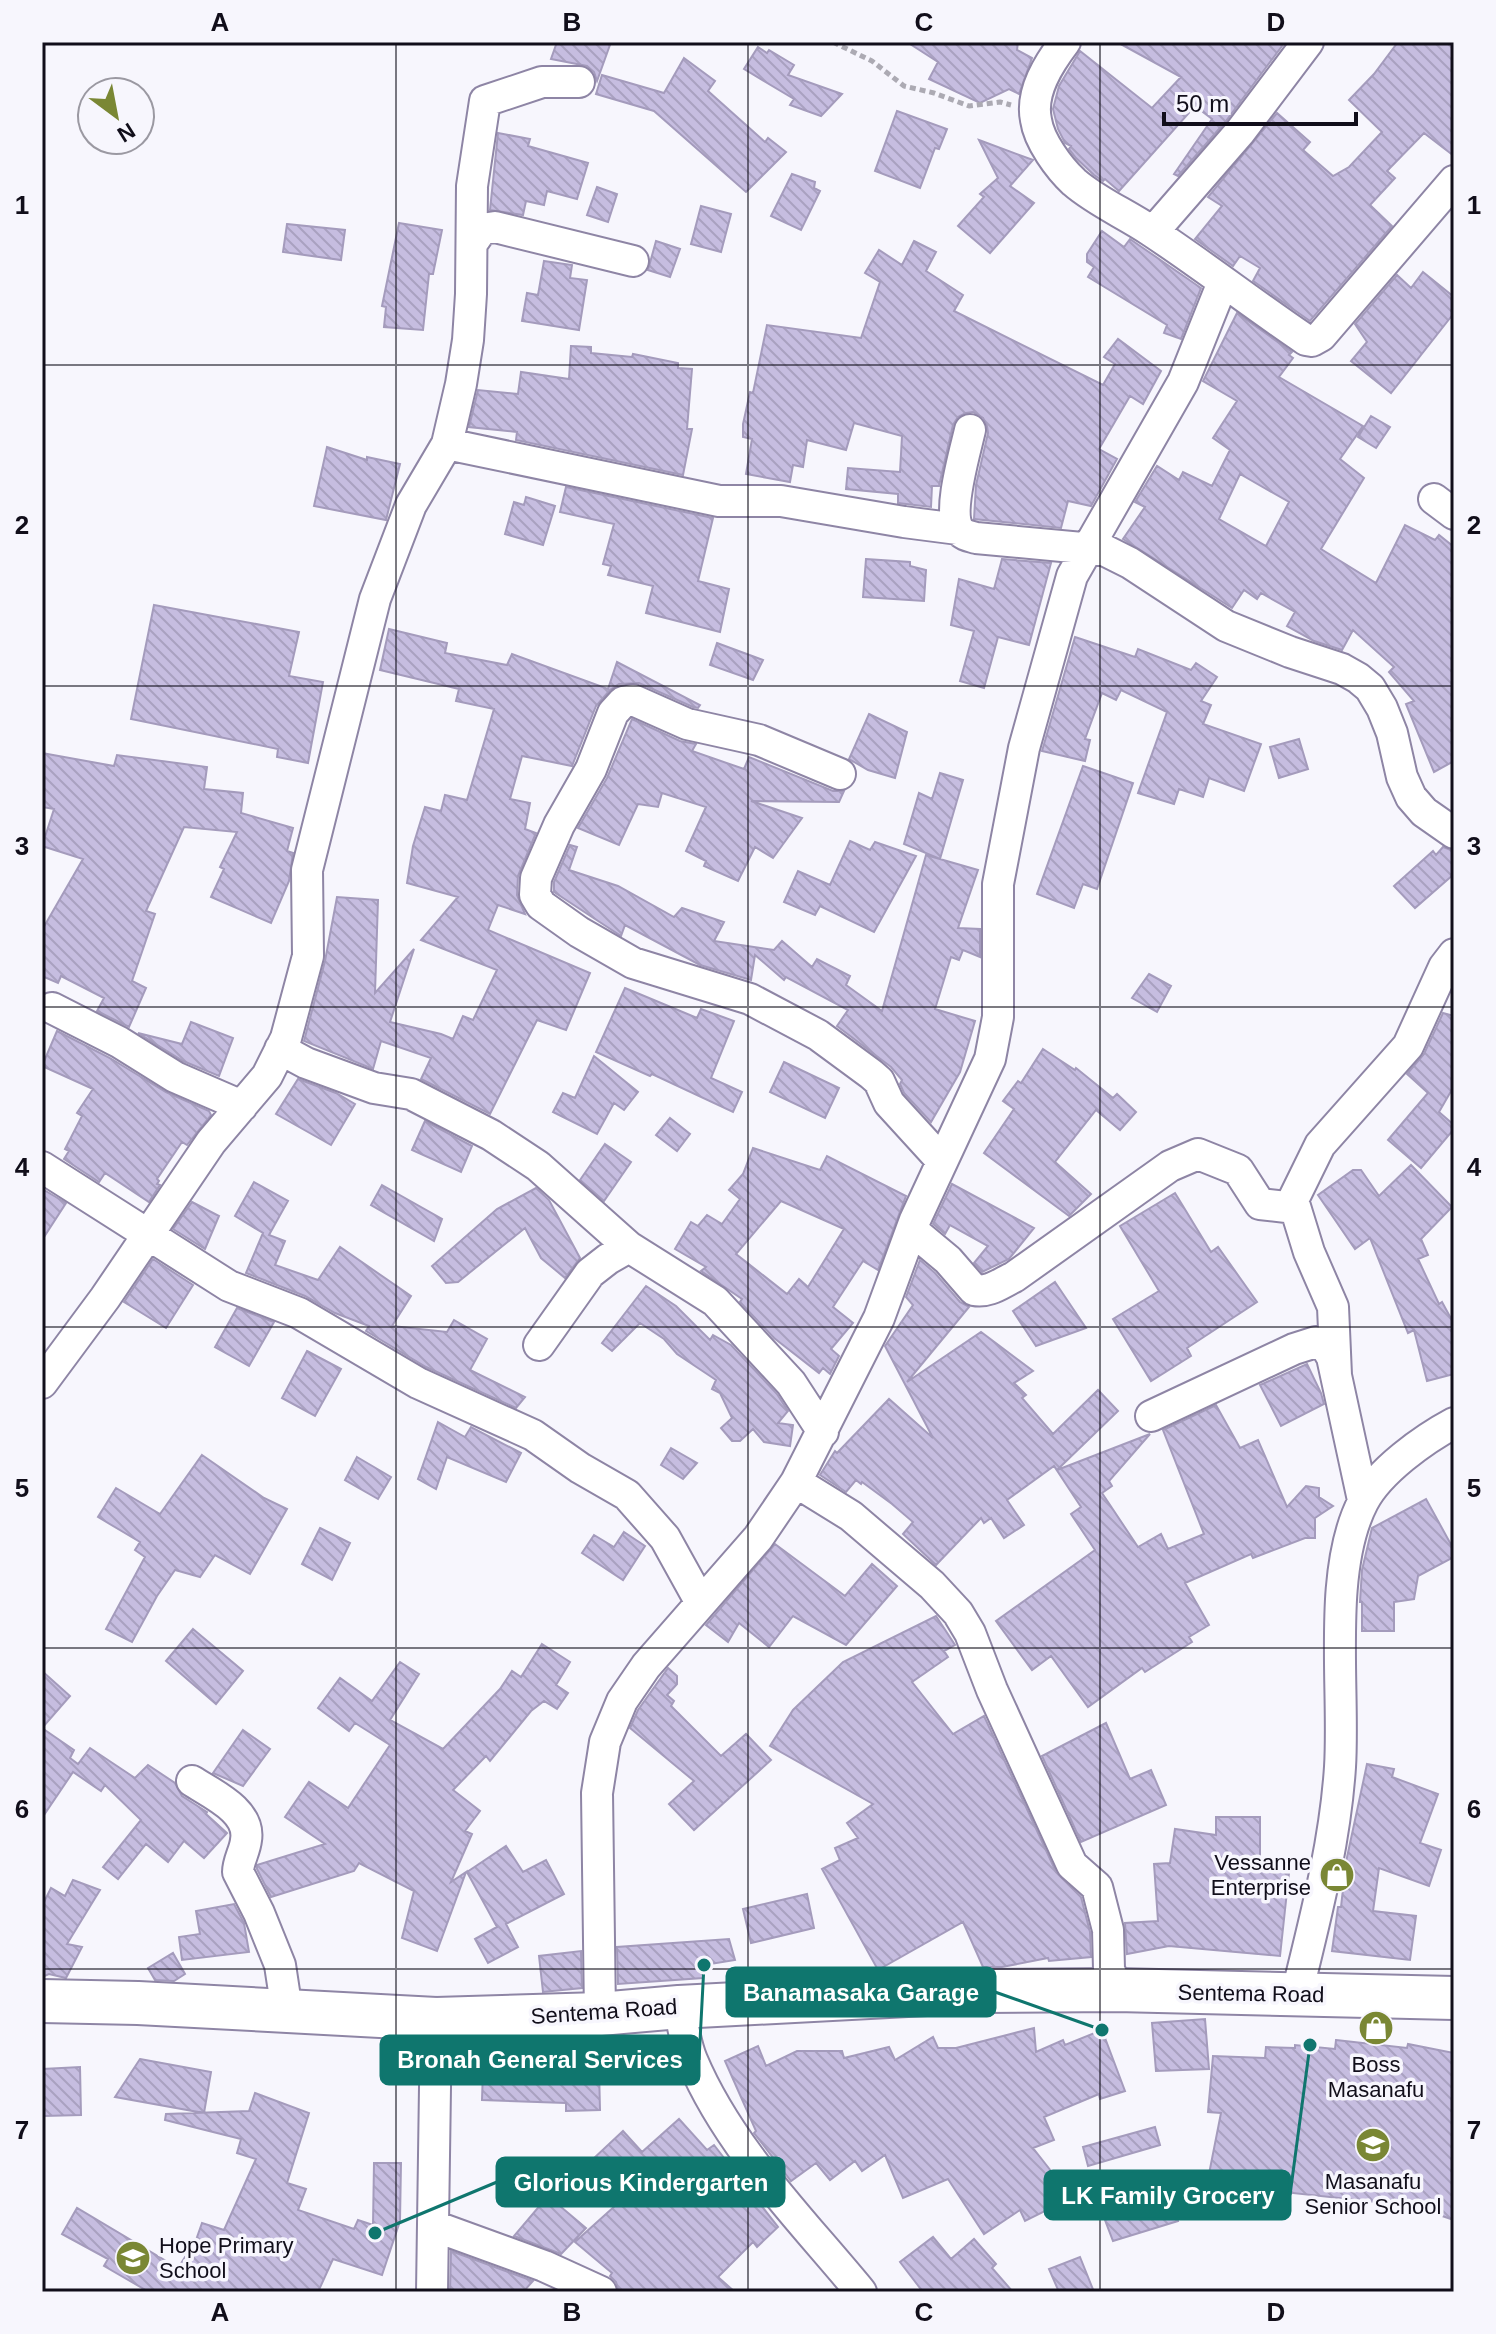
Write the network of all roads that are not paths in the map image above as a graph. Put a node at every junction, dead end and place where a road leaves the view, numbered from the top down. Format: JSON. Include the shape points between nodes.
{"nodes":[{"id":1,"x":1065,"y":42,"type":"edge"},
{"id":2,"x":1308,"y":42,"type":"edge"},
{"id":3,"x":579,"y":82,"type":"dead end"},
{"id":4,"x":1454,"y":181,"type":"edge"},
{"id":5,"x":1153,"y":232,"type":"junction"},
{"id":6,"x":473,"y":242,"type":"junction"},
{"id":7,"x":633,"y":261,"type":"dead end"},
{"id":8,"x":1223,"y":282,"type":"junction"},
{"id":9,"x":970,"y":430,"type":"dead end"},
{"id":10,"x":447,"y":444,"type":"junction"},
{"id":11,"x":958,"y":529,"type":"junction"},
{"id":12,"x":1088,"y":548,"type":"junction"},
{"id":13,"x":840,"y":774,"type":"dead end"},
{"id":14,"x":1454,"y":833,"type":"edge"},
{"id":15,"x":1454,"y":954,"type":"edge"},
{"id":16,"x":52,"y":1008,"type":"dead end"},
{"id":17,"x":280,"y":1049,"type":"junction"},
{"id":18,"x":242,"y":1106,"type":"junction"},
{"id":19,"x":941,"y":1160,"type":"junction"},
{"id":20,"x":42,"y":1167,"type":"edge"},
{"id":21,"x":1295,"y":1208,"type":"junction"},
{"id":22,"x":912,"y":1230,"type":"junction"},
{"id":23,"x":149,"y":1234,"type":"junction"},
{"id":24,"x":629,"y":1247,"type":"junction"},
{"id":25,"x":539,"y":1345,"type":"dead end"},
{"id":26,"x":1336,"y":1375,"type":"junction"},
{"id":27,"x":42,"y":1383,"type":"edge"},
{"id":28,"x":1151,"y":1416,"type":"dead end"},
{"id":29,"x":1454,"y":1423,"type":"edge"},
{"id":30,"x":823,"y":1432,"type":"junction"},
{"id":31,"x":796,"y":1482,"type":"junction"},
{"id":32,"x":1363,"y":1500,"type":"junction"},
{"id":33,"x":701,"y":1603,"type":"junction"},
{"id":34,"x":192,"y":1781,"type":"dead end"},
{"id":35,"x":1117,"y":1990,"type":"junction"},
{"id":36,"x":1297,"y":1993,"type":"junction"},
{"id":37,"x":1454,"y":1998,"type":"edge"},
{"id":38,"x":42,"y":2001,"type":"edge"},
{"id":39,"x":679,"y":2007,"type":"junction"},
{"id":40,"x":287,"y":2011,"type":"junction"},
{"id":41,"x":600,"y":2014,"type":"junction"},
{"id":42,"x":436,"y":2019,"type":"junction"},
{"id":43,"x":434,"y":2226,"type":"junction"},
{"id":44,"x":432,"y":2292,"type":"edge"},
{"id":45,"x":601,"y":2292,"type":"edge"},
{"id":46,"x":861,"y":2292,"type":"edge"}],
"edges":[{"from":1,"to":5,"type":"street","via":[[1051,59],[1035,101],[1042,135],[1071,179]]},
{"from":2,"to":5,"type":"street","via":[[1240,132]]},
{"from":3,"to":6,"type":"street","via":[[542,82],[485,101],[472,186]]},
{"from":4,"to":8,"type":"street","via":[[1316,340],[1306,340]]},
{"from":5,"to":8,"type":"street"},
{"from":6,"to":7,"type":"street","via":[[482,229],[495,227]]},
{"from":6,"to":10,"type":"street","via":[[468,340]]},
{"from":8,"to":12,"type":"street","via":[[1183,382]]},
{"from":9,"to":11,"type":"street","via":[[954,512]]},
{"from":10,"to":11,"type":"street","via":[[719,501],[781,501]]},
{"from":10,"to":17,"type":"street","via":[[411,505],[375,599],[307,870],[308,956]]},
{"from":11,"to":12,"type":"street","via":[[976,538]]},
{"from":12,"to":14,"type":"street","via":[[1130,563],[1226,626],[1358,678],[1382,708],[1411,797]]},
{"from":12,"to":19,"type":"street","via":[[1072,576],[1024,748],[998,884],[998,1017],[990,1059]]},
{"from":13,"to":19,"type":"street","via":[[759,740],[687,724],[633,700],[623,702],[559,825],[536,878],[535,895],[541,905],[615,954],[750,999],[818,1035],[879,1081],[889,1103]]},
{"from":15,"to":21,"type":"street","via":[[1408,1046],[1320,1145],[1293,1200]]},
{"from":16,"to":18,"type":"street","via":[[175,1077]]},
{"from":17,"to":18,"type":"street","via":[[267,1076]]},
{"from":17,"to":24,"type":"street","via":[[374,1088],[411,1094],[491,1135],[538,1166]]},
{"from":18,"to":23,"type":"street"},
{"from":19,"to":22,"type":"street"},
{"from":20,"to":23,"type":"street"},
{"from":21,"to":22,"type":"street","via":[[1260,1204],[1238,1170],[1198,1154],[1170,1166],[1014,1277],[979,1292]]},
{"from":21,"to":26,"type":"street","via":[[1333,1307]]},
{"from":22,"to":30,"type":"street","via":[[879,1318]]},
{"from":23,"to":27,"type":"street"},
{"from":23,"to":33,"type":"street","via":[[229,1286],[299,1313],[418,1383],[533,1435],[627,1495],[665,1538]]},
{"from":24,"to":25,"type":"street","via":[[590,1273]]},
{"from":24,"to":30,"type":"street","via":[[715,1301],[791,1383]]},
{"from":26,"to":28,"type":"street","via":[[1326,1347],[1307,1343]]},
{"from":26,"to":32,"type":"street"},
{"from":29,"to":32,"type":"street","via":[[1394,1464]]},
{"from":30,"to":31,"type":"street"},
{"from":31,"to":33,"type":"street","via":[[758,1538]]},
{"from":31,"to":35,"type":"street","via":[[851,1516],[958,1613],[1072,1865],[1097,1887]]},
{"from":32,"to":36,"type":"street","via":[[1346,1549],[1342,1594],[1340,1767],[1326,1869]]},
{"from":33,"to":41,"type":"street","via":[[646,1666],[622,1701],[605,1742],[597,1793]]},
{"from":34,"to":40,"type":"street","via":[[243,1820],[247,1839],[238,1872],[280,1965]]},
{"from":35,"to":36,"type":"main road","name":"Sentema Road"},
{"from":35,"to":39,"type":"main road","name":"Sentema Road","via":[[983,1991]]},
{"from":36,"to":37,"type":"main road","name":"Sentema Road"},
{"from":38,"to":40,"type":"main road","name":"Sentema Road"},
{"from":39,"to":41,"type":"main road","name":"Sentema Road"},
{"from":39,"to":46,"type":"street","via":[[690,2057],[712,2102],[740,2145]]},
{"from":40,"to":42,"type":"main road","name":"Sentema Road"},
{"from":41,"to":42,"type":"main road","name":"Sentema Road"},
{"from":42,"to":43,"type":"street"},
{"from":43,"to":44,"type":"street"},
{"from":43,"to":45,"type":"street"}]}
